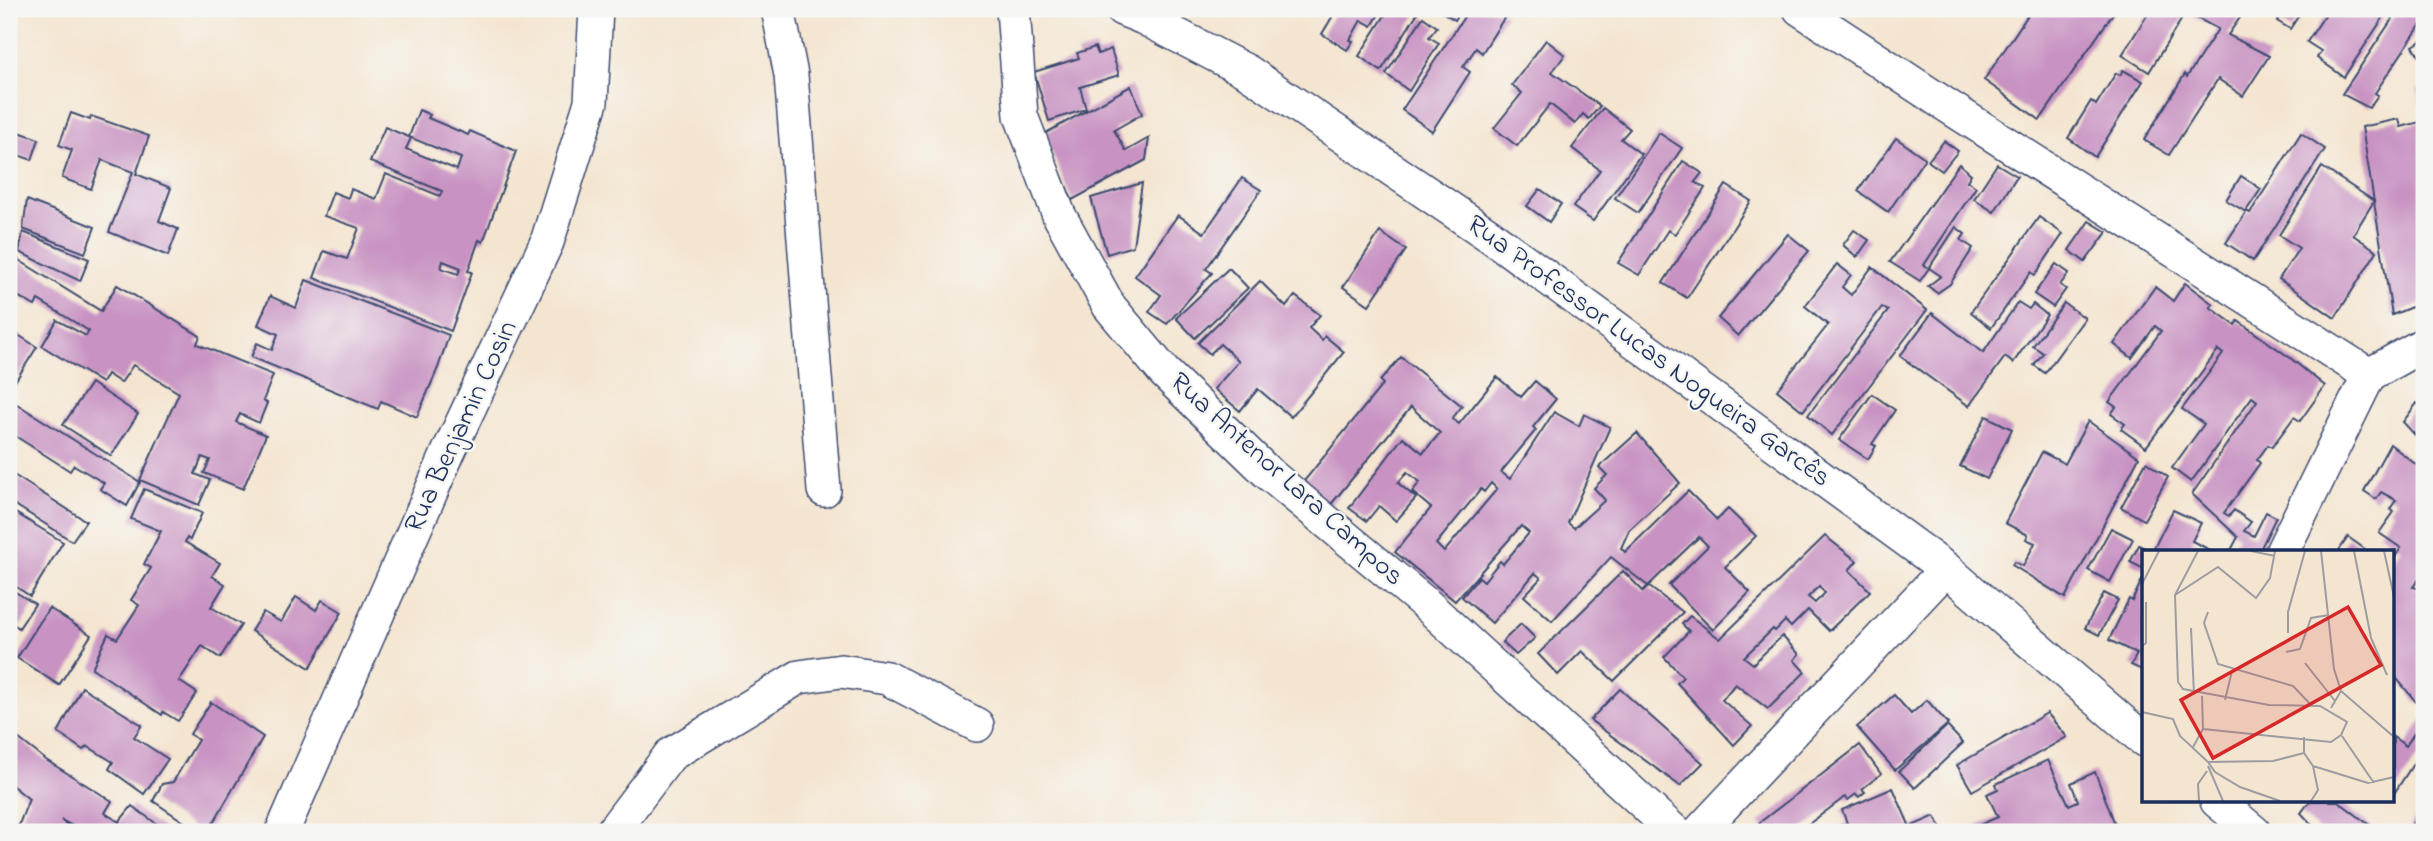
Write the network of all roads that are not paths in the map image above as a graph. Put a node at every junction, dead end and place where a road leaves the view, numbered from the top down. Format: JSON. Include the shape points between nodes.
{"nodes":[{"id":1,"x":596,"y":9,"type":"edge"},
{"id":2,"x":778,"y":9,"type":"edge"},
{"id":3,"x":1013,"y":9,"type":"edge"},
{"id":4,"x":1122,"y":9,"type":"edge"},
{"id":5,"x":1800,"y":9,"type":"edge"},
{"id":6,"x":2424,"y":344,"type":"edge"},
{"id":7,"x":2369,"y":375,"type":"junction"},
{"id":8,"x":824,"y":490,"type":"dead end"},
{"id":9,"x":2283,"y":550,"type":"edge"},
{"id":10,"x":1945,"y":569,"type":"junction"},
{"id":11,"x":977,"y":725,"type":"dead end"},
{"id":12,"x":2142,"y":738,"type":"edge"},
{"id":13,"x":2218,"y":802,"type":"edge"},
{"id":14,"x":2249,"y":831,"type":"edge"},
{"id":15,"x":282,"y":832,"type":"edge"},
{"id":16,"x":612,"y":832,"type":"edge"},
{"id":17,"x":1675,"y":832,"type":"edge"},
{"id":18,"x":1699,"y":832,"type":"edge"}],
"edges":[{"from":1,"to":15,"type":"street","name":"Rua Benjamin Cosin","via":[[591,102],[547,242],[448,453]]},
{"from":2,"to":8,"type":"street","via":[[791,75]]},
{"from":3,"to":17,"type":"street","name":"Rua Antenor Lara Campos","via":[[1021,116],[1059,215],[1109,306],[1164,372],[1268,473],[1427,605]]},
{"from":4,"to":10,"type":"street","name":"Rua Professor Lucas Nogueira Garcês","via":[[1248,72],[1489,235]]},
{"from":5,"to":7,"type":"street"},
{"from":6,"to":7,"type":"street"},
{"from":7,"to":9,"type":"street"},
{"from":10,"to":12,"type":"street","name":"Rua Professor Lucas Nogueira Garcês"},
{"from":10,"to":18,"type":"street"},
{"from":11,"to":16,"type":"street","via":[[887,678],[841,671],[799,677],[670,755]]},
{"from":13,"to":14,"type":"street"}]}
